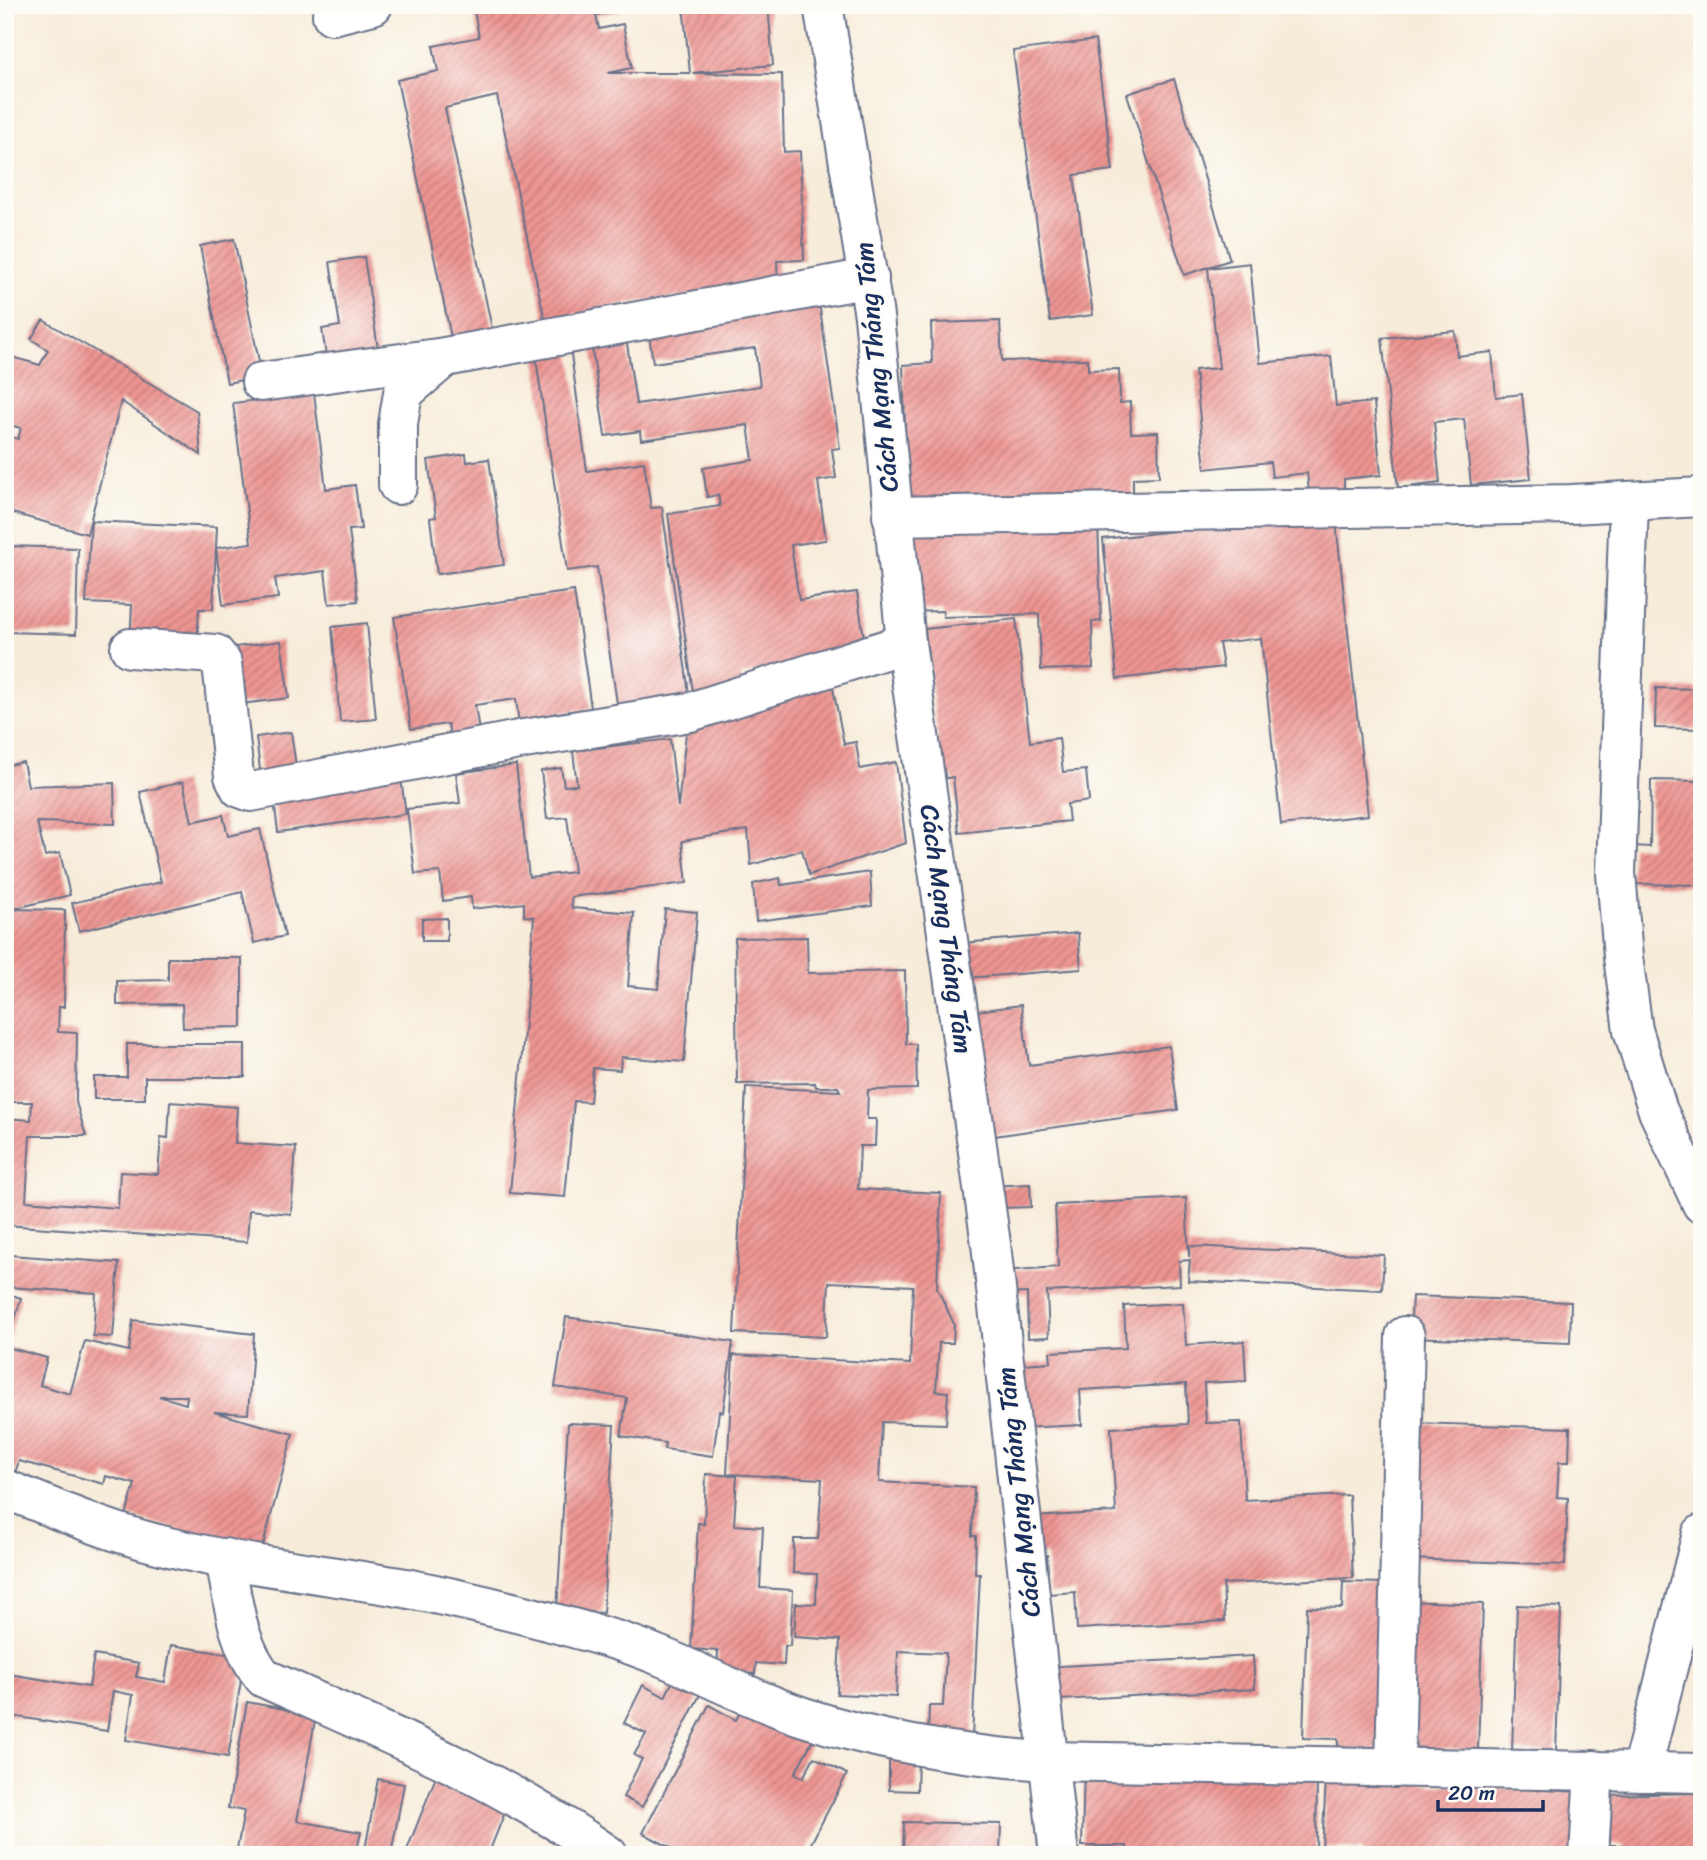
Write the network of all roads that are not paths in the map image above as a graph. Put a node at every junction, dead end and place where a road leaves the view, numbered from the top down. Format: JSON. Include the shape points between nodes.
{"nodes":[{"id":1,"x":373,"y":5,"type":"edge"},
{"id":2,"x":823,"y":5,"type":"edge"},
{"id":3,"x":332,"y":15,"type":"dead end"},
{"id":4,"x":869,"y":278,"type":"junction"},
{"id":5,"x":445,"y":357,"type":"junction"},
{"id":6,"x":261,"y":382,"type":"dead end"},
{"id":7,"x":398,"y":485,"type":"dead end"},
{"id":8,"x":1702,"y":497,"type":"edge"},
{"id":9,"x":1629,"y":502,"type":"junction"},
{"id":10,"x":892,"y":516,"type":"junction"},
{"id":11,"x":906,"y":643,"type":"junction"},
{"id":12,"x":130,"y":648,"type":"dead end"},
{"id":13,"x":1702,"y":1204,"type":"edge"},
{"id":14,"x":1405,"y":1336,"type":"dead end"},
{"id":15,"x":5,"y":1489,"type":"edge"},
{"id":16,"x":1702,"y":1534,"type":"edge"},
{"id":17,"x":225,"y":1558,"type":"junction"},
{"id":18,"x":1047,"y":1761,"type":"junction"},
{"id":19,"x":1395,"y":1768,"type":"junction"},
{"id":20,"x":1594,"y":1770,"type":"junction"},
{"id":21,"x":1642,"y":1772,"type":"junction"},
{"id":22,"x":1702,"y":1773,"type":"edge"},
{"id":23,"x":608,"y":1855,"type":"edge"},
{"id":24,"x":1059,"y":1855,"type":"edge"},
{"id":25,"x":1589,"y":1855,"type":"edge"}],
"edges":[{"from":1,"to":3,"type":"street"},
{"from":2,"to":4,"type":"street","name":"Cách Mạng Tháng Tám"},
{"from":4,"to":5,"type":"street"},
{"from":4,"to":10,"type":"street","name":"Cách Mạng Tháng Tám"},
{"from":5,"to":6,"type":"street"},
{"from":5,"to":7,"type":"street","via":[[403,393]]},
{"from":8,"to":9,"type":"street"},
{"from":9,"to":10,"type":"street"},
{"from":9,"to":13,"type":"street","via":[[1616,873],[1623,957],[1633,1030],[1658,1111]]},
{"from":10,"to":11,"type":"street","name":"Cách Mạng Tháng Tám"},
{"from":11,"to":12,"type":"street","via":[[690,712],[510,741],[250,792],[240,788],[234,776],[222,663],[215,654]]},
{"from":11,"to":18,"type":"street","name":"Cách Mạng Tháng Tám","via":[[991,1244]]},
{"from":14,"to":19,"type":"street"},
{"from":15,"to":17,"type":"street","via":[[118,1533]]},
{"from":16,"to":21,"type":"street"},
{"from":17,"to":18,"type":"street","via":[[493,1607],[662,1656],[805,1717],[988,1757]]},
{"from":17,"to":23,"type":"street","via":[[241,1639],[264,1678],[436,1754],[560,1821]]},
{"from":18,"to":19,"type":"street"},
{"from":18,"to":24,"type":"street","name":"Cách Mạng Tháng Tám"},
{"from":19,"to":20,"type":"street"},
{"from":20,"to":21,"type":"street"},
{"from":20,"to":25,"type":"street"},
{"from":21,"to":22,"type":"street"}]}
